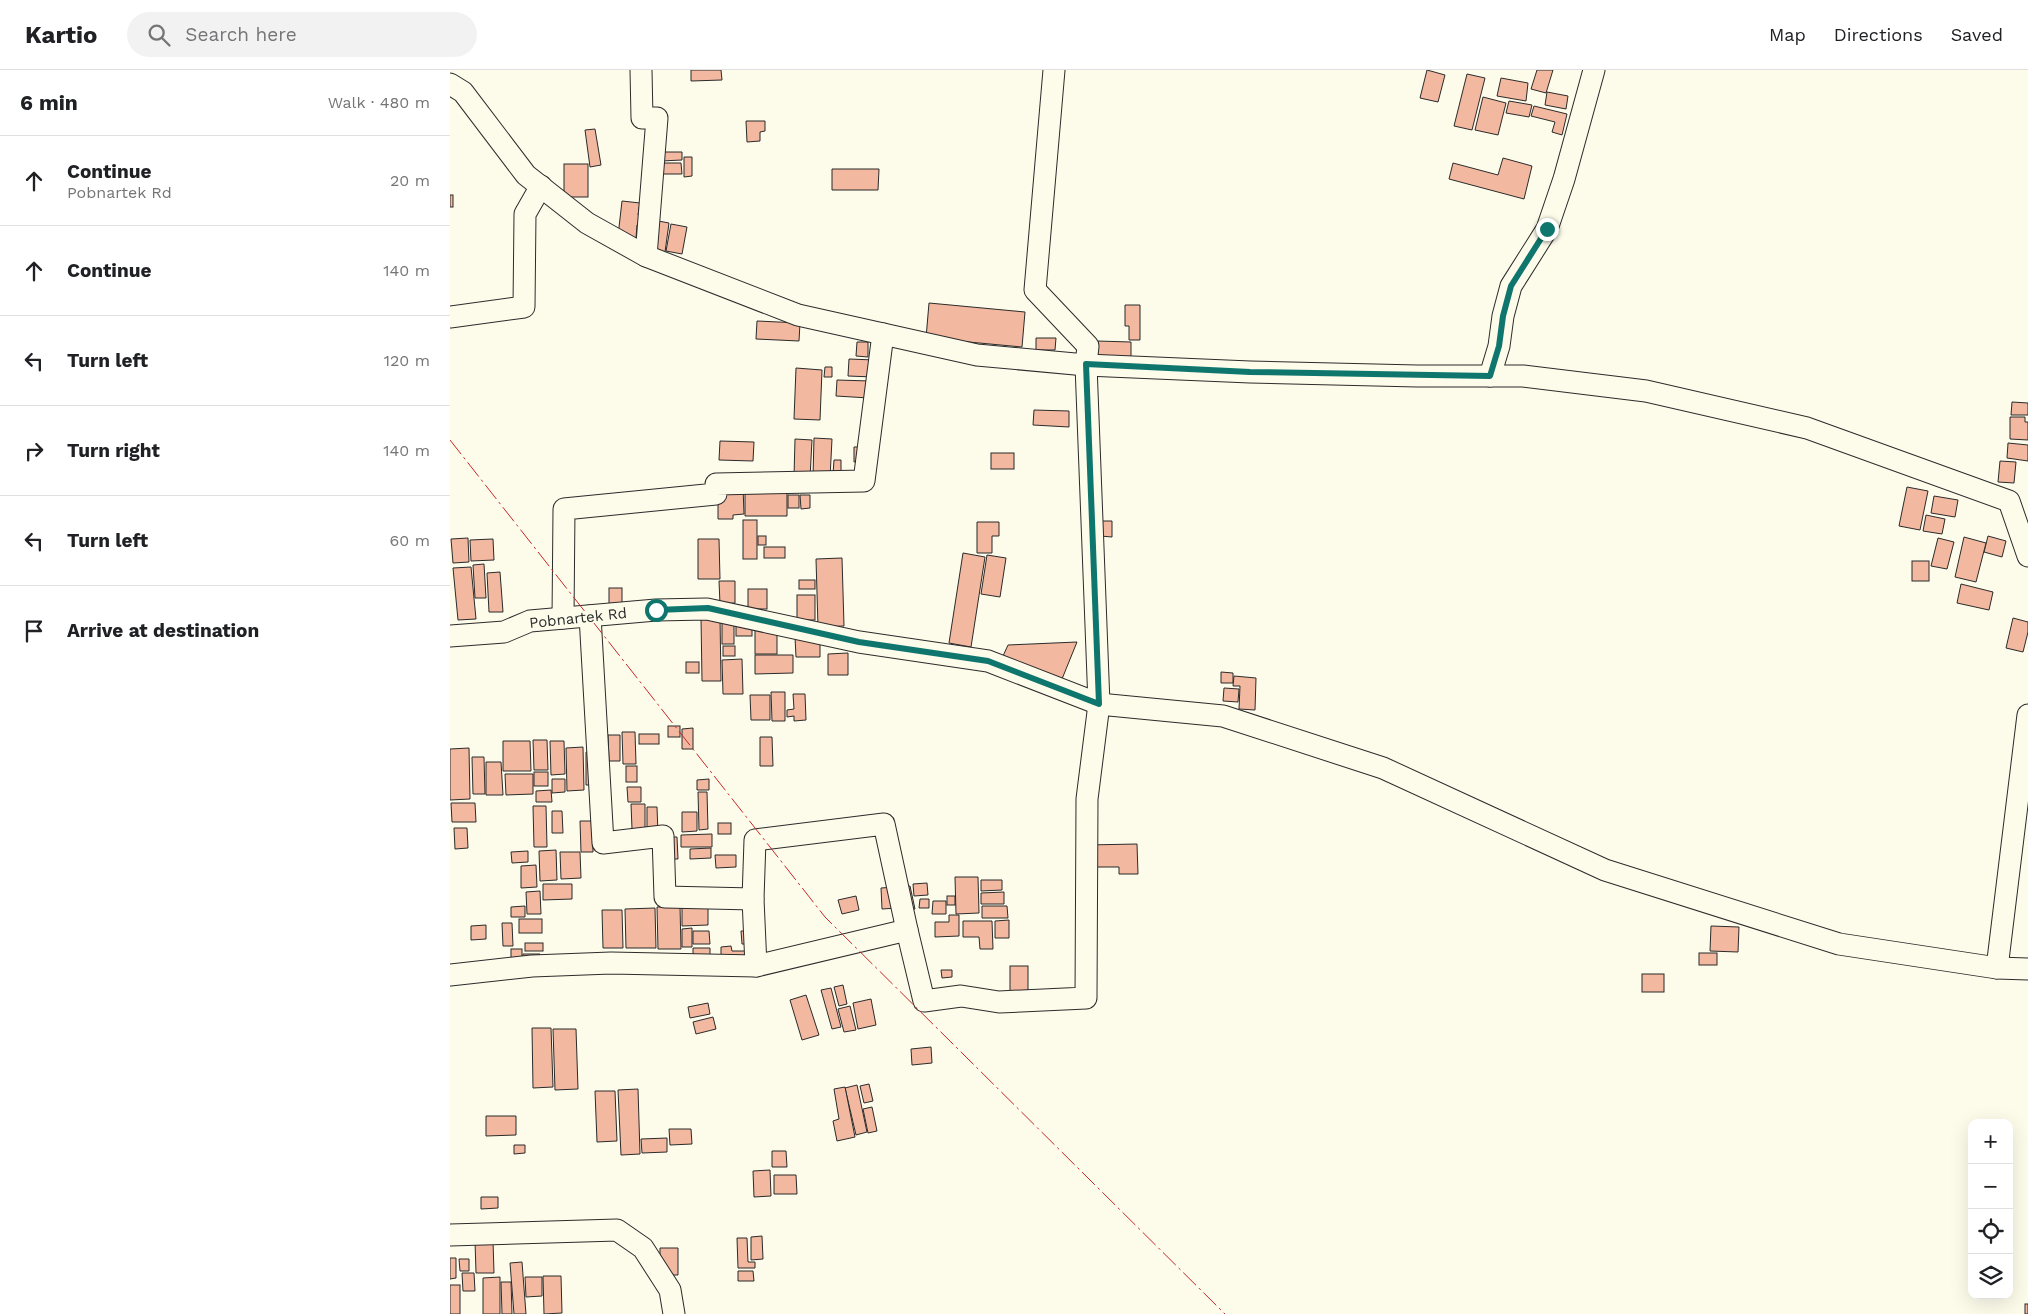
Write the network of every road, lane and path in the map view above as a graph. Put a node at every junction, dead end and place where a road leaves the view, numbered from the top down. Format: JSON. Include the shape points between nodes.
{"nodes":[{"id":1,"x":641,"y":70,"type":"edge"},
{"id":2,"x":1054,"y":70,"type":"edge"},
{"id":3,"x":1594,"y":70,"type":"edge"},
{"id":4,"x":450,"y":84,"type":"edge"},
{"id":5,"x":541,"y":186,"type":"junction"},
{"id":6,"x":646,"y":256,"type":"junction"},
{"id":7,"x":450,"y":317,"type":"edge"},
{"id":8,"x":882,"y":334,"type":"junction"},
{"id":9,"x":1086,"y":364,"type":"junction"},
{"id":10,"x":1490,"y":376,"type":"junction"},
{"id":11,"x":2028,"y":556,"type":"edge"},
{"id":12,"x":590,"y":616,"type":"junction"},
{"id":13,"x":563,"y":618,"type":"junction"},
{"id":14,"x":450,"y":636,"type":"edge"},
{"id":15,"x":1099,"y":704,"type":"junction"},
{"id":16,"x":2028,"y":716,"type":"edge"},
{"id":17,"x":754,"y":899,"type":"junction"},
{"id":18,"x":907,"y":930,"type":"junction"},
{"id":19,"x":756,"y":966,"type":"junction"},
{"id":20,"x":1997,"y":968,"type":"junction"},
{"id":21,"x":2028,"y":969,"type":"edge"},
{"id":22,"x":450,"y":975,"type":"edge"},
{"id":23,"x":450,"y":1235,"type":"edge"},
{"id":24,"x":674,"y":1314,"type":"edge"}],
"edges":[{"from":1,"to":6,"type":"street","via":[[642,118],[657,118]]},
{"from":2,"to":9,"type":"street","via":[[1035,290],[1088,346]]},
{"from":3,"to":10,"type":"street","via":[[1547,229],[1511,286]]},
{"from":4,"to":5,"type":"street","via":[[463,92],[526,175]]},
{"from":5,"to":6,"type":"street","via":[[587,222]]},
{"from":5,"to":7,"type":"street","via":[[525,214],[524,307]]},
{"from":6,"to":8,"type":"street","via":[[798,315]]},
{"from":8,"to":9,"type":"street","via":[[977,354]]},
{"from":8,"to":13,"type":"street","via":[[864,481],[716,484],[716,494],[564,509]]},
{"from":9,"to":10,"type":"street","via":[[1250,372]]},
{"from":9,"to":15,"type":"street"},
{"from":10,"to":11,"type":"street","via":[[1523,376],[1646,391],[1807,428],[2009,501]]},
{"from":12,"to":13,"type":"street","name":"Pobnartek Rd"},
{"from":12,"to":15,"type":"street","name":"Pobnartek Rd","via":[[708,608],[859,642],[988,661]]},
{"from":12,"to":17,"type":"street","via":[[602,843],[664,836],[665,897]]},
{"from":13,"to":14,"type":"street","name":"Pobnartek Rd","via":[[530,621],[504,632]]},
{"from":15,"to":18,"type":"street","via":[[1088,799],[1086,998],[999,1002],[961,996],[924,1001]]},
{"from":15,"to":20,"type":"street","name":"Pobnartek Rd","via":[[1223,716],[1383,768],[1606,870],[1839,944]]},
{"from":16,"to":20,"type":"street"},
{"from":17,"to":18,"type":"street","via":[[755,840],[884,824]]},
{"from":17,"to":19,"type":"street"},
{"from":18,"to":19,"type":"street"},
{"from":19,"to":22,"type":"street","via":[[542,965]]},
{"from":20,"to":21,"type":"street","name":"Pobnartek Rd"},
{"from":23,"to":24,"type":"street","via":[[617,1230],[643,1248],[670,1290]]}]}
